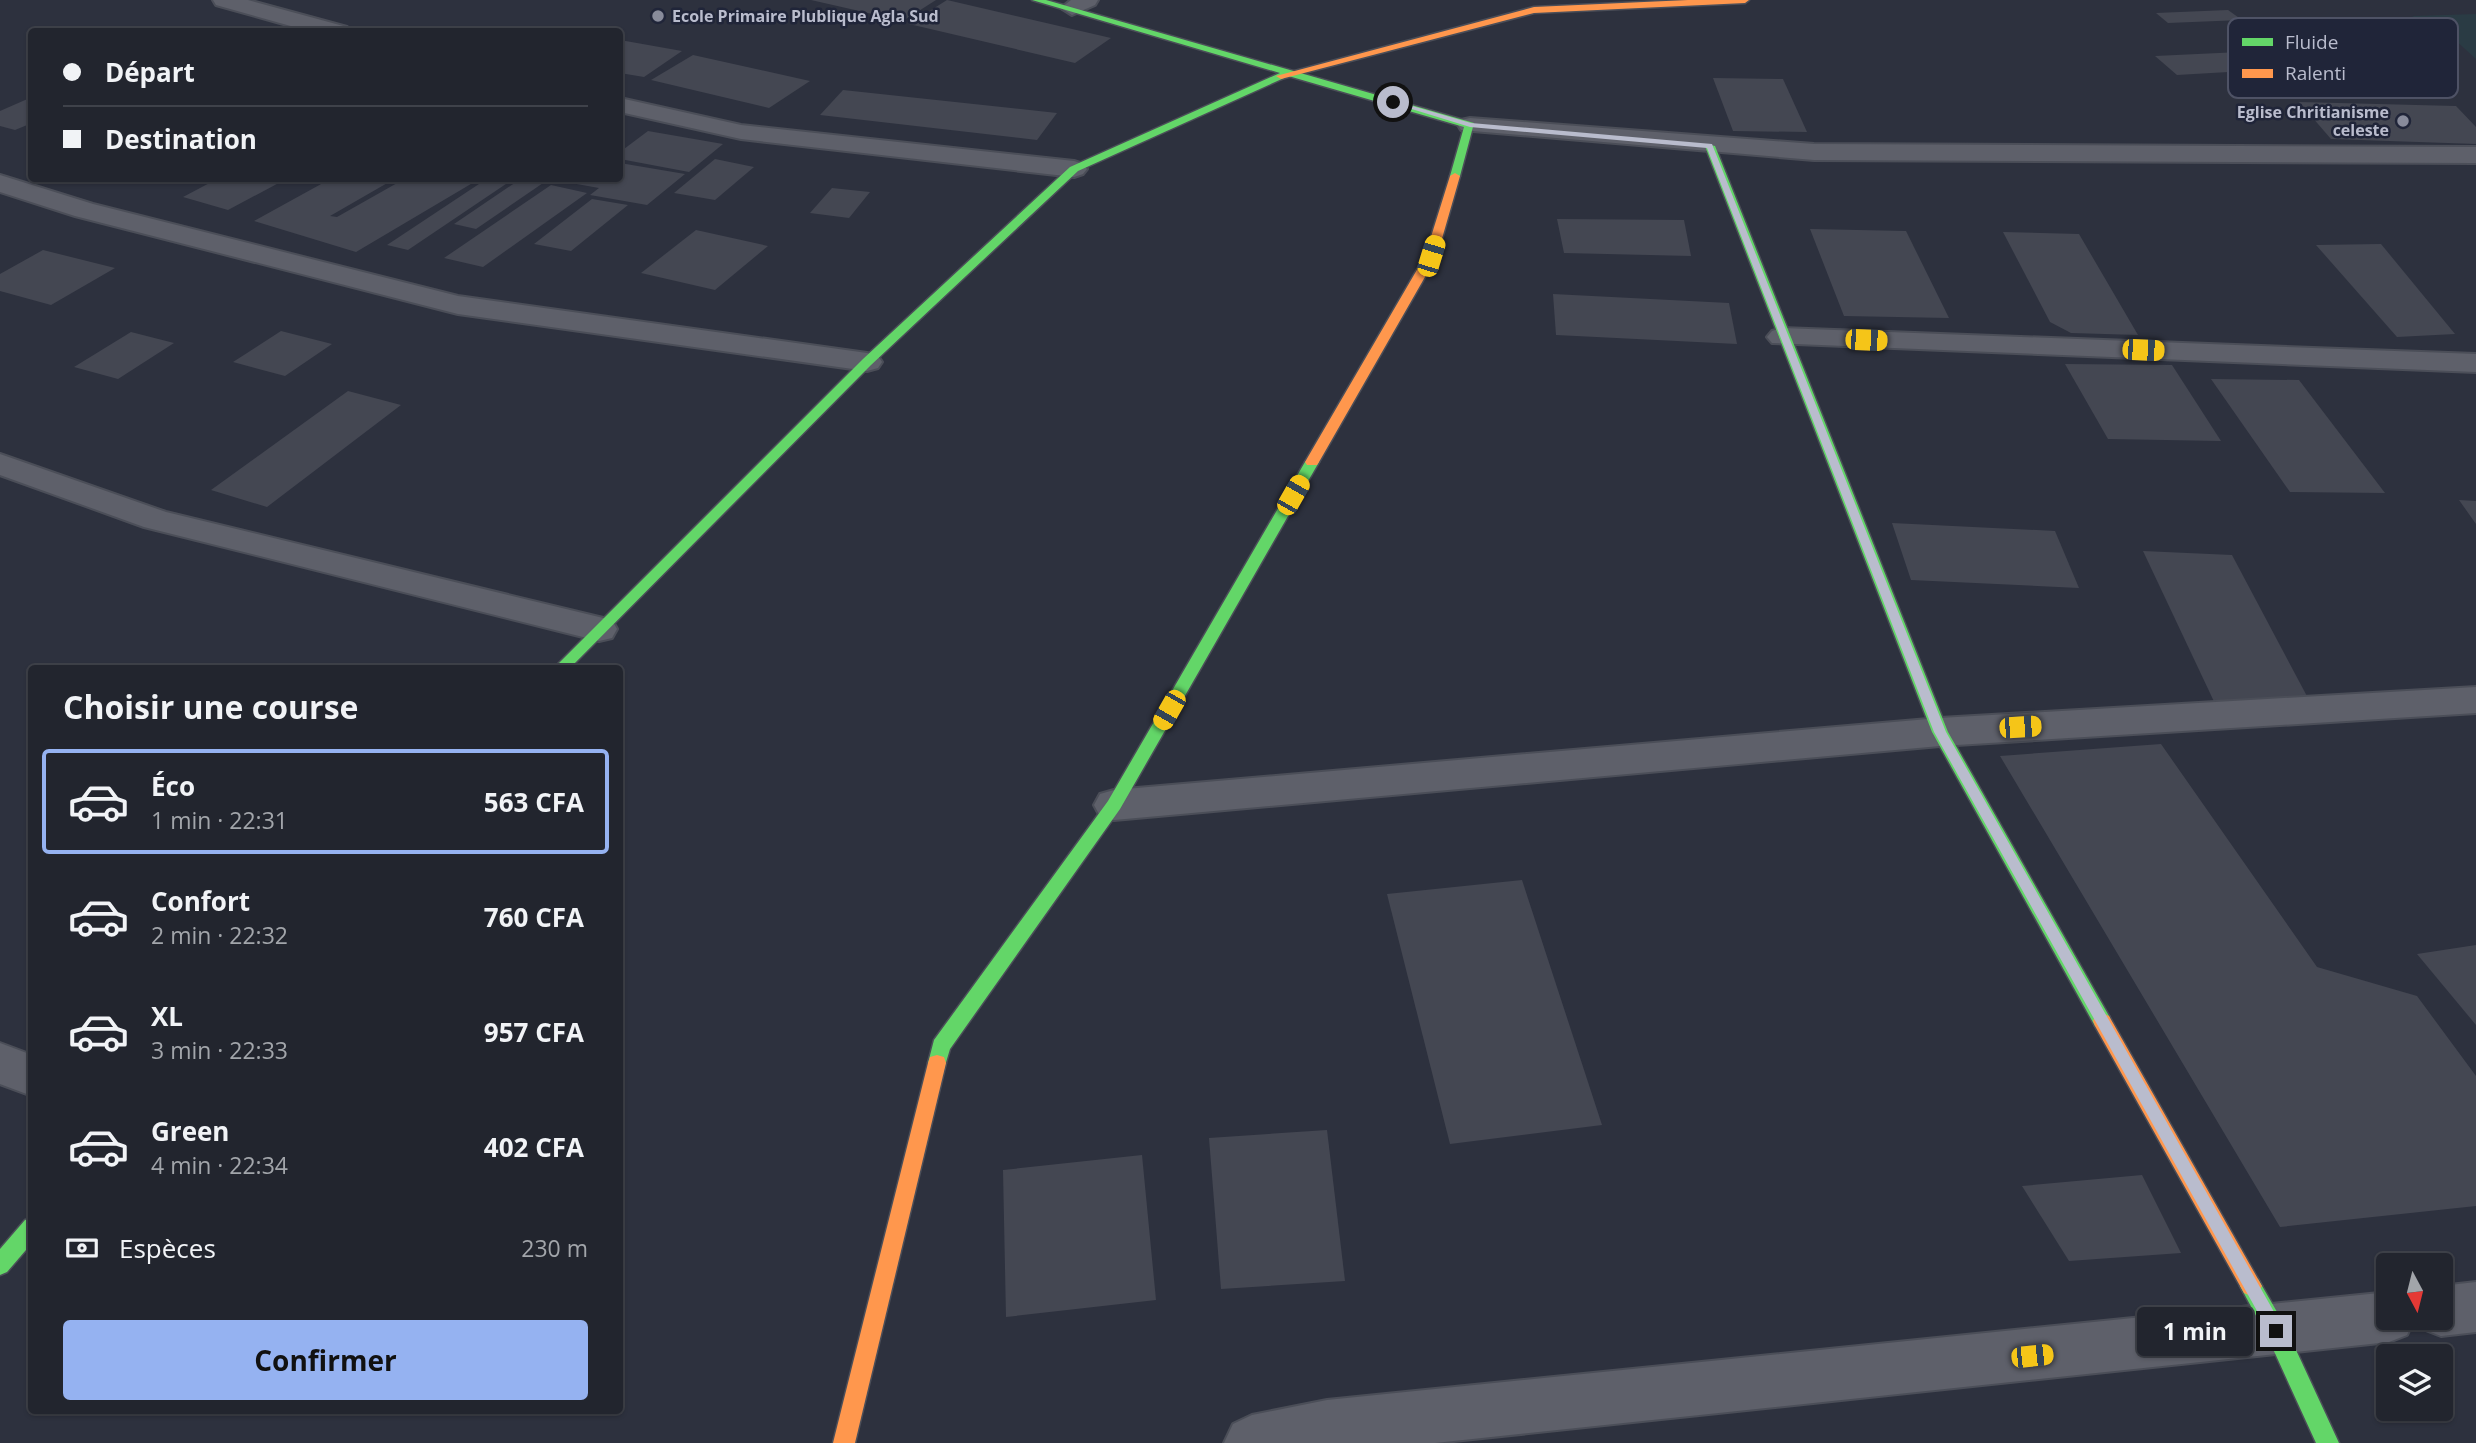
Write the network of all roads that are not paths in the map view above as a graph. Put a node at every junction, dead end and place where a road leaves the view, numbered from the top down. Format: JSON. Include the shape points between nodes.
{"nodes":[{"id":1,"x":224,"y":0,"type":"edge"},
{"id":2,"x":1036,"y":0,"type":"edge"},
{"id":3,"x":1745,"y":0,"type":"edge"},
{"id":4,"x":1080,"y":4,"type":"edge"},
{"id":5,"x":325,"y":28,"type":"edge"},
{"id":6,"x":1289,"y":72,"type":"junction"},
{"id":7,"x":623,"y":107,"type":"edge"},
{"id":8,"x":1470,"y":125,"type":"junction"},
{"id":9,"x":1710,"y":146,"type":"junction"},
{"id":10,"x":2476,"y":155,"type":"edge"},
{"id":11,"x":1074,"y":169,"type":"junction"},
{"id":12,"x":0,"y":183,"type":"edge"},
{"id":13,"x":1782,"y":337,"type":"junction"},
{"id":14,"x":867,"y":362,"type":"junction"},
{"id":15,"x":2476,"y":363,"type":"edge"},
{"id":16,"x":0,"y":464,"type":"edge"},
{"id":17,"x":599,"y":629,"type":"junction"},
{"id":18,"x":564,"y":665,"type":"edge"},
{"id":19,"x":2476,"y":700,"type":"edge"},
{"id":20,"x":1940,"y":732,"type":"junction"},
{"id":21,"x":1114,"y":806,"type":"junction"},
{"id":22,"x":0,"y":1063,"type":"edge"},
{"id":23,"x":28,"y":1074,"type":"edge"},
{"id":24,"x":28,"y":1232,"type":"edge"},
{"id":25,"x":0,"y":1265,"type":"edge"},
{"id":26,"x":2476,"y":1307,"type":"edge"},
{"id":27,"x":2454,"y":1310,"type":"edge"},
{"id":28,"x":2376,"y":1319,"type":"edge"},
{"id":29,"x":2276,"y":1331,"type":"junction"},
{"id":30,"x":844,"y":1443,"type":"edge"},
{"id":31,"x":1252,"y":1443,"type":"edge"},
{"id":32,"x":2328,"y":1443,"type":"edge"}],
"edges":[{"from":1,"to":5,"type":"street"},
{"from":2,"to":4,"type":"street"},
{"from":3,"to":6,"type":"street","via":[[1534,10]]},
{"from":4,"to":6,"type":"street"},
{"from":6,"to":8,"type":"street"},
{"from":6,"to":11,"type":"street"},
{"from":7,"to":11,"type":"street","via":[[741,132]]},
{"from":8,"to":9,"type":"street"},
{"from":8,"to":21,"type":"street","via":[[1431,256]]},
{"from":9,"to":10,"type":"street","via":[[1814,152]]},
{"from":9,"to":13,"type":"street"},
{"from":11,"to":14,"type":"street"},
{"from":12,"to":14,"type":"street","via":[[84,210],[458,305]]},
{"from":13,"to":15,"type":"street"},
{"from":13,"to":20,"type":"street"},
{"from":14,"to":17,"type":"street"},
{"from":16,"to":17,"type":"street","via":[[156,520]]},
{"from":17,"to":18,"type":"street"},
{"from":19,"to":20,"type":"street"},
{"from":20,"to":21,"type":"street"},
{"from":20,"to":29,"type":"street"},
{"from":21,"to":30,"type":"street","via":[[941,1046]]},
{"from":22,"to":23,"type":"street"},
{"from":24,"to":25,"type":"street"},
{"from":26,"to":27,"type":"street"},
{"from":28,"to":29,"type":"street"},
{"from":29,"to":31,"type":"street","via":[[1327,1427]]},
{"from":29,"to":32,"type":"street"}]}
